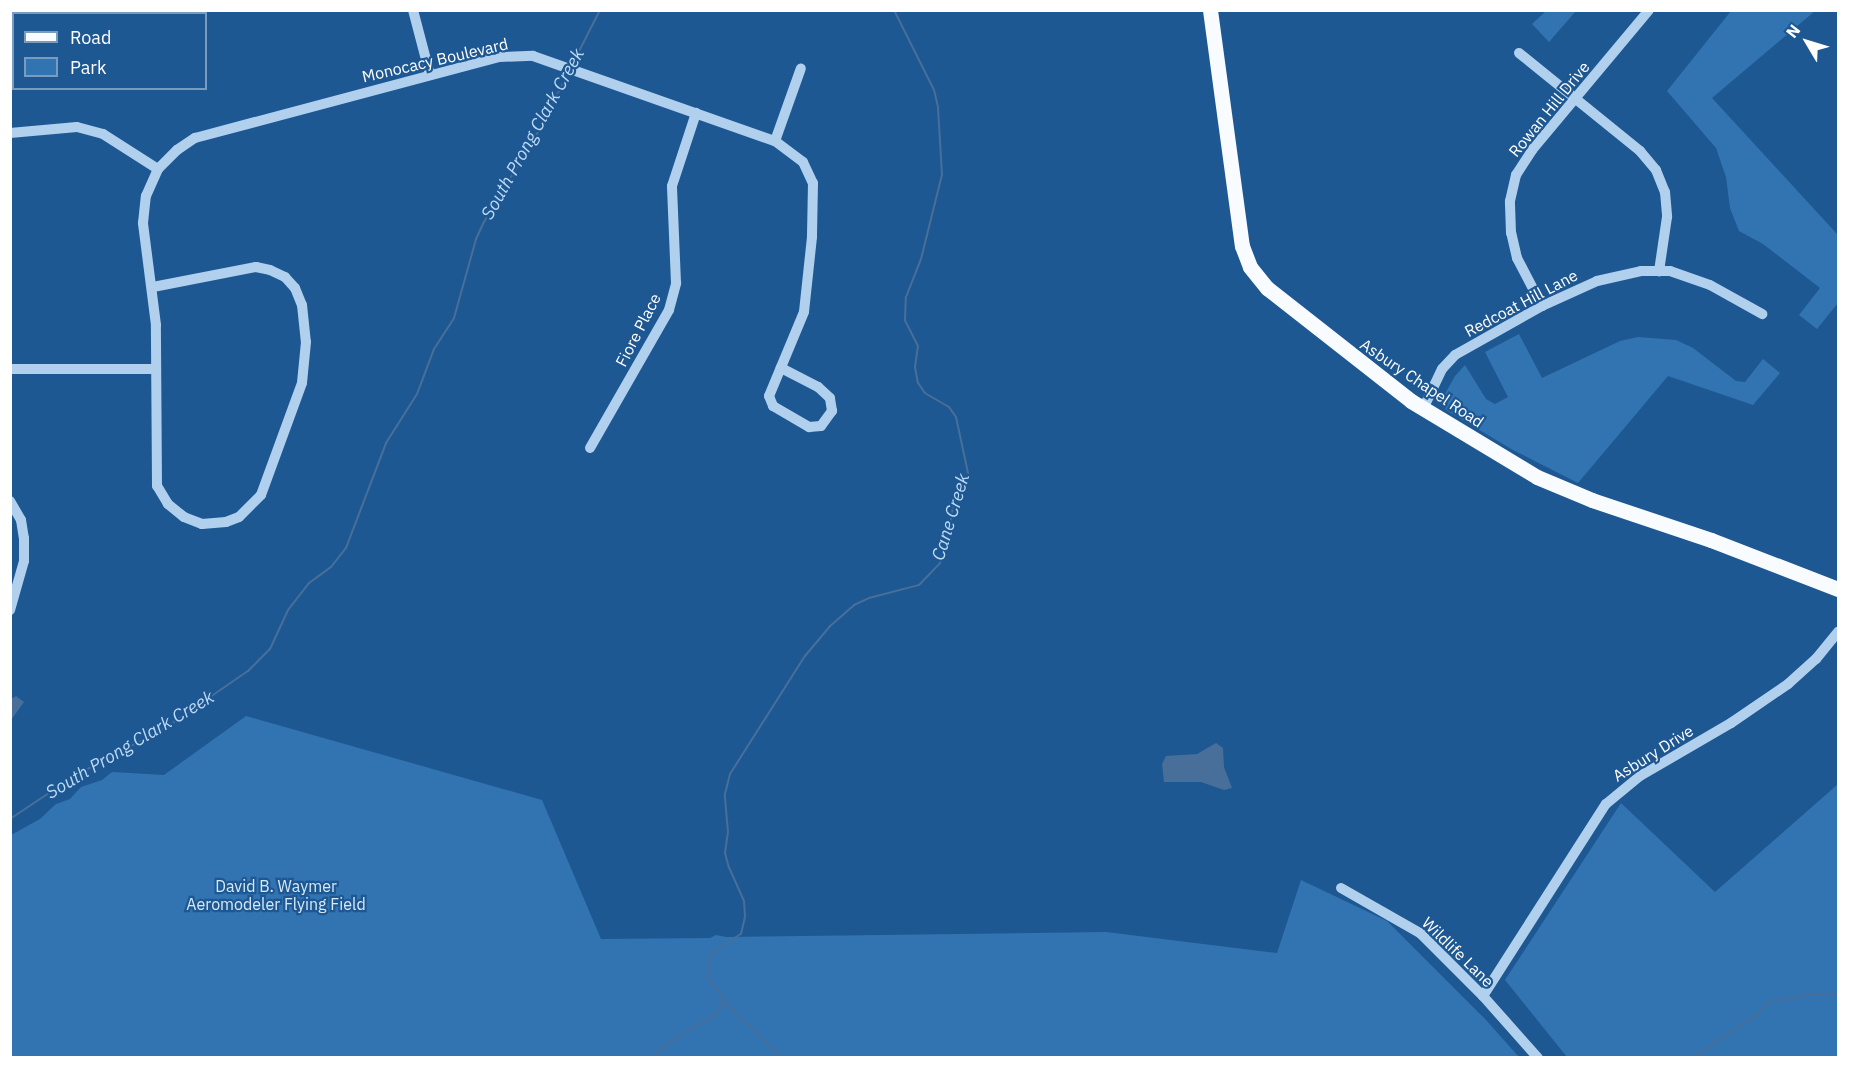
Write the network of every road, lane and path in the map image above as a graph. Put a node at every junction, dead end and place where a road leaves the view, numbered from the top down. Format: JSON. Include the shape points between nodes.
{"nodes":[{"id":1,"x":413,"y":10,"type":"edge"},
{"id":2,"x":1210,"y":10,"type":"edge"},
{"id":3,"x":1649,"y":10,"type":"edge"},
{"id":4,"x":1519,"y":53,"type":"dead end"},
{"id":5,"x":801,"y":68,"type":"dead end"},
{"id":6,"x":430,"y":75,"type":"junction"},
{"id":7,"x":1576,"y":99,"type":"junction"},
{"id":8,"x":696,"y":112,"type":"junction"},
{"id":9,"x":14,"y":132,"type":"edge"},
{"id":10,"x":775,"y":141,"type":"junction"},
{"id":11,"x":158,"y":169,"type":"junction"},
{"id":12,"x":1659,"y":271,"type":"junction"},
{"id":13,"x":153,"y":287,"type":"junction"},
{"id":14,"x":1542,"y":306,"type":"junction"},
{"id":15,"x":1762,"y":314,"type":"dead end"},
{"id":16,"x":781,"y":368,"type":"junction"},
{"id":17,"x":10,"y":369,"type":"edge"},
{"id":18,"x":156,"y":369,"type":"junction"},
{"id":19,"x":1423,"y":409,"type":"junction"},
{"id":20,"x":590,"y":448,"type":"dead end"},
{"id":21,"x":10,"y":501,"type":"edge"},
{"id":22,"x":1839,"y":589,"type":"edge"},
{"id":23,"x":10,"y":610,"type":"edge"},
{"id":24,"x":1839,"y":632,"type":"edge"},
{"id":25,"x":1341,"y":888,"type":"dead end"},
{"id":26,"x":1483,"y":996,"type":"junction"},
{"id":27,"x":1538,"y":1058,"type":"edge"}],
"edges":[{"from":1,"to":6,"type":"street"},
{"from":2,"to":19,"type":"main road","name":"Asbury Chapel Road","via":[[1242,246],[1250,267],[1267,288],[1309,323]]},
{"from":3,"to":7,"type":"street","name":"Rowan Hill Drive"},
{"from":4,"to":7,"type":"street"},
{"from":5,"to":10,"type":"street"},
{"from":6,"to":8,"type":"street","name":"Monocacy Boulevard","via":[[510,56],[532,56]]},
{"from":6,"to":11,"type":"street","name":"Monocacy Boulevard","via":[[195,138]]},
{"from":7,"to":12,"type":"street","via":[[1641,151],[1656,170],[1665,192],[1667,217]]},
{"from":7,"to":14,"type":"street","name":"Rowan Hill Drive","via":[[1532,150],[1516,175],[1510,201],[1517,258]]},
{"from":8,"to":10,"type":"street","name":"Monocacy Boulevard"},
{"from":8,"to":20,"type":"street","name":"Fiore Place","via":[[672,186],[676,283],[669,310]]},
{"from":9,"to":11,"type":"street","via":[[77,127],[103,134]]},
{"from":10,"to":16,"type":"street","name":"Monocacy Boulevard","via":[[803,162],[813,183],[804,312]]},
{"from":11,"to":13,"type":"street","name":"Monocacy Boulevard","via":[[146,196],[143,223]]},
{"from":12,"to":14,"type":"street","name":"Redcoat Hill Lane","via":[[1597,280]]},
{"from":12,"to":15,"type":"street","name":"Redcoat Hill Lane","via":[[1710,285]]},
{"from":13,"to":18,"type":"street","name":"Monocacy Boulevard"},
{"from":13,"to":18,"type":"street","name":"Monocacy Boulevard","via":[[256,267],[285,277],[302,305],[306,342],[302,383],[261,495],[239,517],[202,524],[184,517],[168,504],[157,486]]},
{"from":14,"to":19,"type":"street","name":"Redcoat Hill Lane","via":[[1455,355],[1442,369]]},
{"from":16,"to":16,"type":"street","name":"Monocacy Boulevard","via":[[771,389],[773,406],[809,427],[821,426],[832,411],[830,398],[818,387]]},
{"from":17,"to":18,"type":"street"},
{"from":19,"to":22,"type":"main road","name":"Asbury Chapel Road","via":[[1492,452],[1562,488]]},
{"from":21,"to":23,"type":"street","via":[[21,520],[24,561]]},
{"from":24,"to":26,"type":"street","name":"Asbury Drive","via":[[1788,684],[1731,723],[1640,776],[1606,804]]},
{"from":25,"to":26,"type":"street","name":"Wildlife Lane","via":[[1420,933]]},
{"from":26,"to":27,"type":"street","name":"Wildlife Lane"}]}
